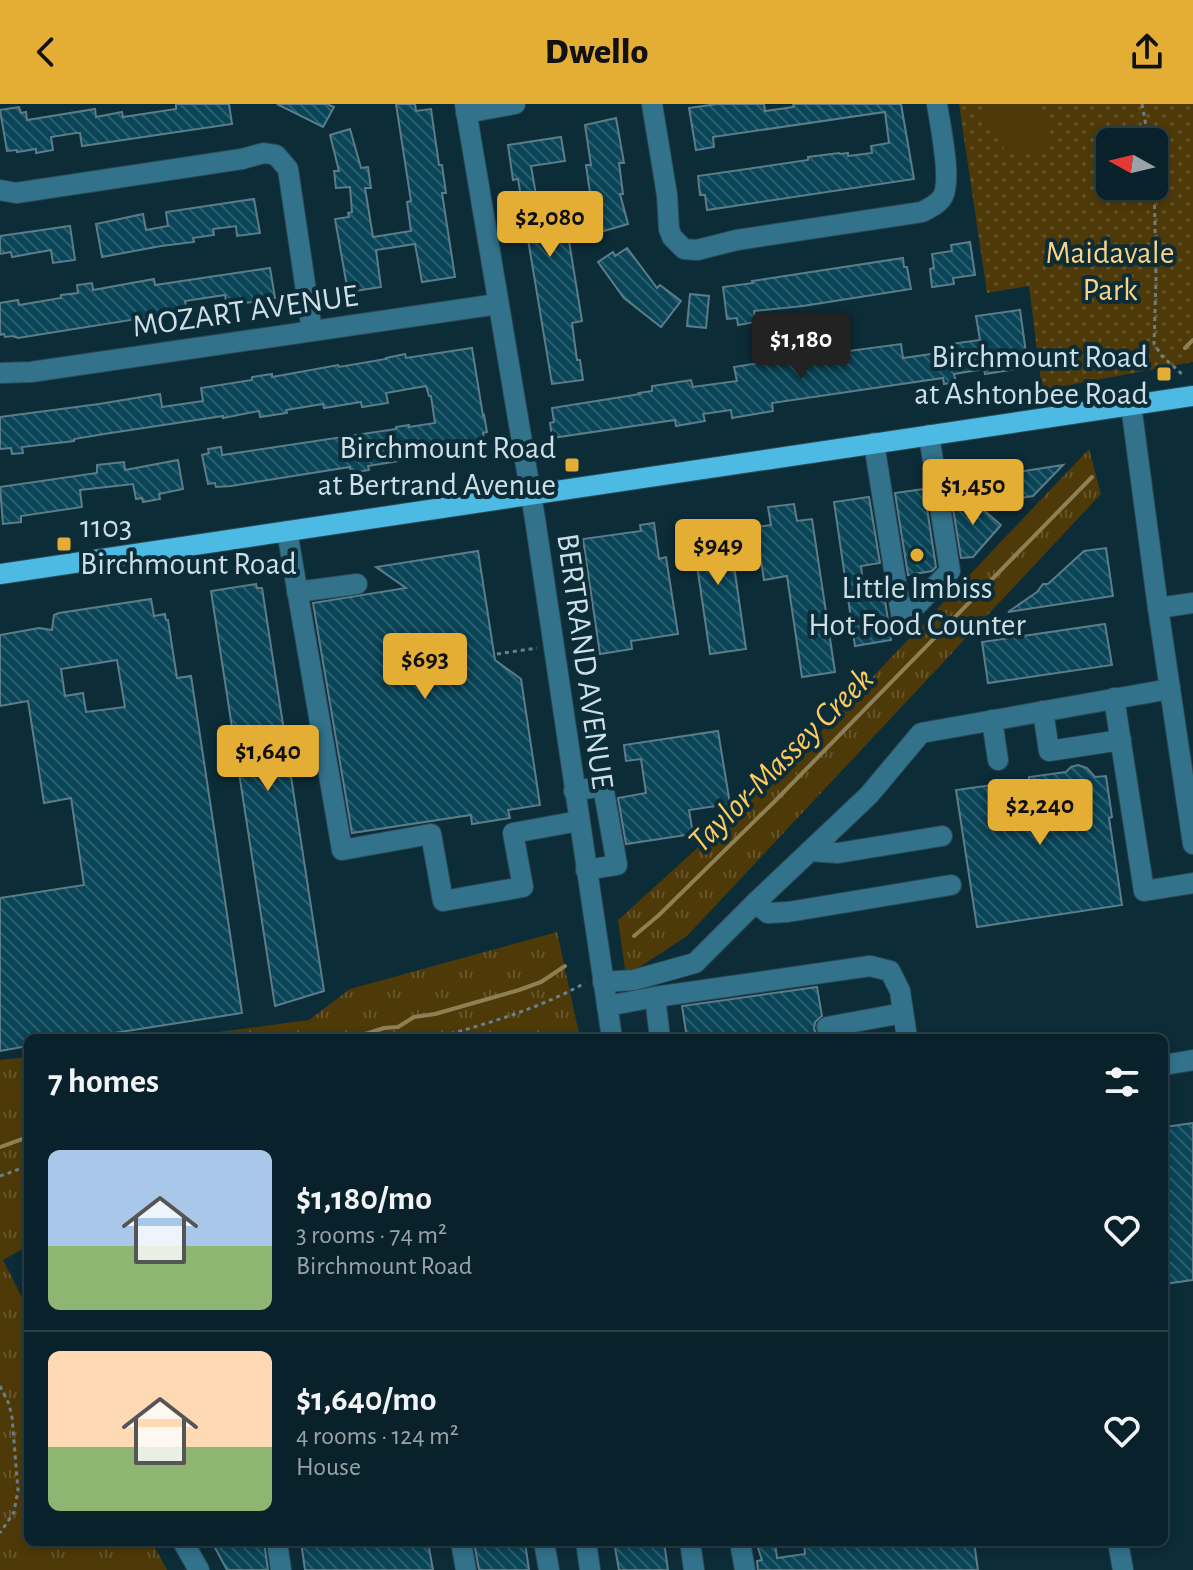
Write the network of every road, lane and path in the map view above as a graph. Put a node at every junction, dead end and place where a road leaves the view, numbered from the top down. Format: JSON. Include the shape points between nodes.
{"nodes":[{"id":1,"x":515,"y":104,"type":"edge"},
{"id":2,"x":652,"y":104,"type":"edge"},
{"id":3,"x":937,"y":104,"type":"edge"},
{"id":4,"x":1142,"y":104,"type":"edge"},
{"id":5,"x":466,"y":109,"type":"edge"},
{"id":6,"x":1146,"y":128,"type":"edge"},
{"id":7,"x":0,"y":190,"type":"edge"},
{"id":8,"x":1154,"y":200,"type":"edge"},
{"id":9,"x":498,"y":304,"type":"junction"},
{"id":10,"x":312,"y":331,"type":"junction"},
{"id":11,"x":0,"y":373,"type":"edge"},
{"id":12,"x":1184,"y":376,"type":"dead end"},
{"id":13,"x":1193,"y":396,"type":"edge"},
{"id":14,"x":1131,"y":405,"type":"junction"},
{"id":15,"x":929,"y":435,"type":"junction"},
{"id":16,"x":874,"y":443,"type":"junction"},
{"id":17,"x":531,"y":495,"type":"junction"},
{"id":18,"x":287,"y":531,"type":"junction"},
{"id":19,"x":0,"y":574,"type":"edge"},
{"id":20,"x":357,"y":584,"type":"dead end"},
{"id":21,"x":297,"y":592,"type":"junction"},
{"id":22,"x":1193,"y":603,"type":"edge"},
{"id":23,"x":1158,"y":608,"type":"junction"},
{"id":24,"x":553,"y":645,"type":"junction"},
{"id":25,"x":497,"y":654,"type":"dead end"},
{"id":26,"x":1170,"y":689,"type":"junction"},
{"id":27,"x":1114,"y":698,"type":"junction"},
{"id":28,"x":1043,"y":711,"type":"junction"},
{"id":29,"x":992,"y":720,"type":"junction"},
{"id":30,"x":1121,"y":740,"type":"junction"},
{"id":31,"x":998,"y":760,"type":"dead end"},
{"id":32,"x":574,"y":791,"type":"junction"},
{"id":33,"x":579,"y":821,"type":"junction"},
{"id":34,"x":942,"y":836,"type":"dead end"},
{"id":35,"x":1193,"y":844,"type":"edge"},
{"id":36,"x":810,"y":851,"type":"junction"},
{"id":37,"x":586,"y":870,"type":"junction"},
{"id":38,"x":1193,"y":883,"type":"edge"},
{"id":39,"x":951,"y":885,"type":"dead end"},
{"id":40,"x":755,"y":903,"type":"junction"},
{"id":41,"x":603,"y":982,"type":"junction"},
{"id":42,"x":655,"y":997,"type":"junction"},
{"id":43,"x":607,"y":1006,"type":"junction"},
{"id":44,"x":903,"y":1013,"type":"junction"},
{"id":45,"x":827,"y":1027,"type":"dead end"},
{"id":46,"x":448,"y":1034,"type":"edge"},
{"id":47,"x":611,"y":1034,"type":"edge"},
{"id":48,"x":660,"y":1034,"type":"edge"},
{"id":49,"x":906,"y":1034,"type":"edge"},
{"id":50,"x":1193,"y":1060,"type":"edge"},
{"id":51,"x":1168,"y":1064,"type":"edge"},
{"id":52,"x":24,"y":1167,"type":"edge"},
{"id":53,"x":0,"y":1176,"type":"edge"},
{"id":54,"x":0,"y":1386,"type":"edge"},
{"id":55,"x":0,"y":1533,"type":"edge"},
{"id":56,"x":185,"y":1546,"type":"edge"},
{"id":57,"x":278,"y":1546,"type":"edge"},
{"id":58,"x":462,"y":1546,"type":"edge"},
{"id":59,"x":545,"y":1546,"type":"edge"},
{"id":60,"x":587,"y":1546,"type":"edge"},
{"id":61,"x":691,"y":1546,"type":"edge"},
{"id":62,"x":741,"y":1546,"type":"edge"},
{"id":63,"x":1119,"y":1546,"type":"edge"},
{"id":64,"x":199,"y":1570,"type":"edge"},
{"id":65,"x":281,"y":1570,"type":"edge"},
{"id":66,"x":466,"y":1570,"type":"edge"},
{"id":67,"x":549,"y":1570,"type":"edge"},
{"id":68,"x":590,"y":1570,"type":"edge"},
{"id":69,"x":694,"y":1570,"type":"edge"},
{"id":70,"x":745,"y":1570,"type":"edge"},
{"id":71,"x":1123,"y":1570,"type":"edge"}],
"edges":[{"from":1,"to":5,"type":"street"},
{"from":2,"to":3,"type":"street","via":[[669,229],[684,249],[697,250],[922,212],[937,203],[946,184]]},
{"from":4,"to":6,"type":"path"},
{"from":5,"to":9,"type":"street","name":"BERTRAND AVENUE"},
{"from":7,"to":10,"type":"street","via":[[16,193],[276,155],[288,169]]},
{"from":8,"to":12,"type":"path","via":[[1154,344]]},
{"from":9,"to":10,"type":"street","name":"MOZART AVENUE"},
{"from":9,"to":17,"type":"street","name":"BERTRAND AVENUE"},
{"from":10,"to":11,"type":"street","name":"MOZART AVENUE"},
{"from":13,"to":14,"type":"main road"},
{"from":14,"to":15,"type":"main road"},
{"from":14,"to":23,"type":"street"},
{"from":15,"to":16,"type":"main road"},
{"from":15,"to":16,"type":"street","via":[[950,571],[902,620]]},
{"from":16,"to":17,"type":"main road"},
{"from":17,"to":18,"type":"main road"},
{"from":17,"to":24,"type":"street","name":"BERTRAND AVENUE"},
{"from":18,"to":19,"type":"main road"},
{"from":18,"to":21,"type":"street"},
{"from":20,"to":21,"type":"street"},
{"from":21,"to":33,"type":"street","via":[[342,850],[431,834],[443,901],[523,887],[513,833]]},
{"from":22,"to":23,"type":"street"},
{"from":23,"to":26,"type":"street"},
{"from":24,"to":25,"type":"path"},
{"from":24,"to":32,"type":"street","name":"BERTRAND AVENUE"},
{"from":26,"to":27,"type":"street"},
{"from":26,"to":35,"type":"street"},
{"from":27,"to":28,"type":"street"},
{"from":27,"to":30,"type":"street"},
{"from":28,"to":29,"type":"street"},
{"from":28,"to":30,"type":"street","via":[[1049,751]]},
{"from":29,"to":31,"type":"street"},
{"from":29,"to":36,"type":"street","via":[[921,733],[869,795]]},
{"from":30,"to":38,"type":"street","via":[[1144,891]]},
{"from":32,"to":33,"type":"street","name":"BERTRAND AVENUE"},
{"from":32,"to":37,"type":"street","via":[[603,786],[617,865]]},
{"from":33,"to":37,"type":"street","name":"BERTRAND AVENUE"},
{"from":34,"to":36,"type":"street","via":[[838,853]]},
{"from":36,"to":40,"type":"street"},
{"from":37,"to":41,"type":"street","name":"BERTRAND AVENUE"},
{"from":39,"to":40,"type":"street","via":[[788,912],[768,913]]},
{"from":40,"to":41,"type":"street","via":[[695,963],[634,980]]},
{"from":41,"to":43,"type":"street","name":"BERTRAND AVENUE"},
{"from":41,"to":46,"type":"path","via":[[586,983],[527,1010]]},
{"from":42,"to":43,"type":"street"},
{"from":42,"to":44,"type":"street","via":[[870,966],[890,971]]},
{"from":42,"to":48,"type":"street"},
{"from":43,"to":47,"type":"street","name":"BERTRAND AVENUE"},
{"from":44,"to":45,"type":"street"},
{"from":44,"to":49,"type":"street"},
{"from":50,"to":51,"type":"street"},
{"from":52,"to":53,"type":"path"},
{"from":54,"to":55,"type":"path","via":[[12,1417],[18,1490],[14,1512]]},
{"from":56,"to":64,"type":"street"},
{"from":57,"to":65,"type":"street"},
{"from":58,"to":66,"type":"street"},
{"from":59,"to":67,"type":"street"},
{"from":60,"to":68,"type":"street"},
{"from":61,"to":69,"type":"street"},
{"from":62,"to":70,"type":"street"},
{"from":63,"to":71,"type":"street"}]}
